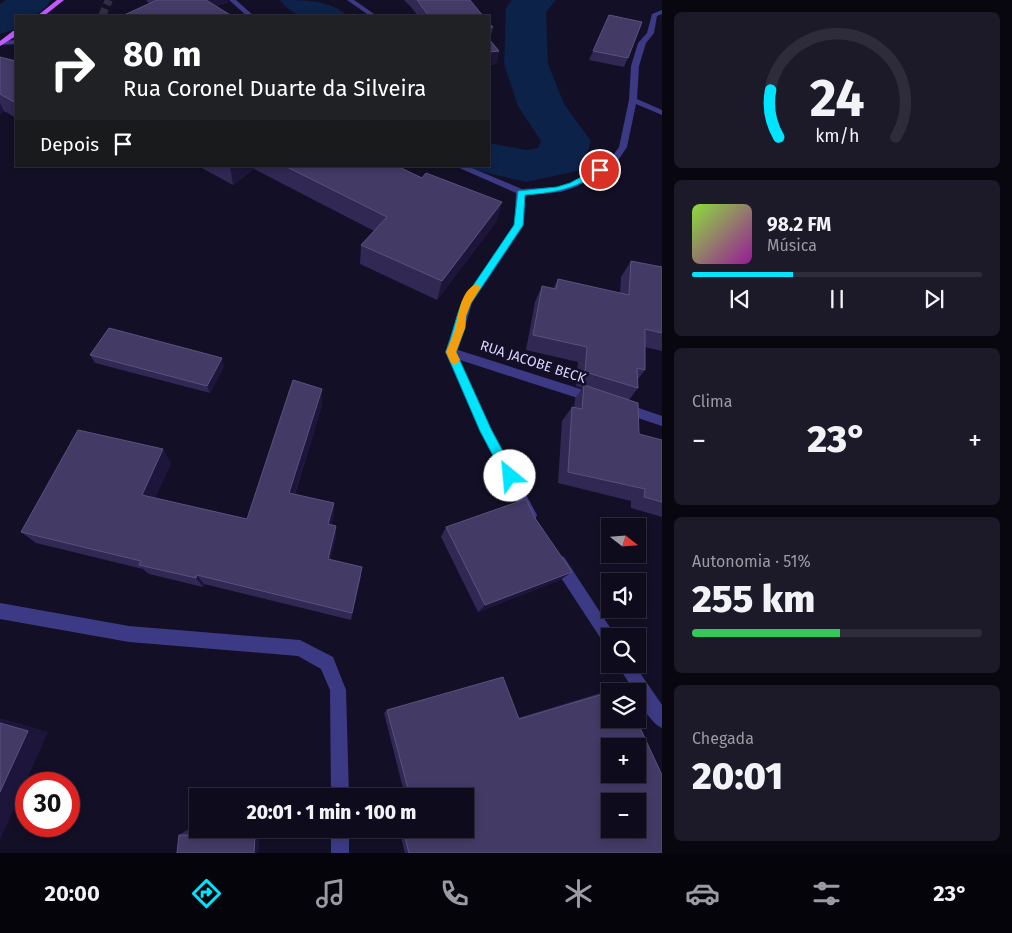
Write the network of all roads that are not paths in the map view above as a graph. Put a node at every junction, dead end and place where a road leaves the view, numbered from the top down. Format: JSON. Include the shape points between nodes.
{"nodes":[{"id":1,"x":61,"y":0,"type":"edge"},
{"id":2,"x":232,"y":0,"type":"edge"},
{"id":3,"x":350,"y":0,"type":"edge"},
{"id":4,"x":662,"y":12,"type":"edge"},
{"id":5,"x":41,"y":15,"type":"edge"},
{"id":6,"x":250,"y":15,"type":"edge"},
{"id":7,"x":372,"y":15,"type":"edge"},
{"id":8,"x":662,"y":24,"type":"edge"},
{"id":9,"x":653,"y":25,"type":"junction"},
{"id":10,"x":15,"y":34,"type":"edge"},
{"id":11,"x":15,"y":42,"type":"edge"},
{"id":12,"x":0,"y":44,"type":"edge"},
{"id":13,"x":633,"y":100,"type":"junction"},
{"id":14,"x":662,"y":112,"type":"edge"},
{"id":15,"x":461,"y":167,"type":"edge"},
{"id":16,"x":521,"y":192,"type":"junction"},
{"id":17,"x":451,"y":352,"type":"junction"},
{"id":18,"x":662,"y":421,"type":"edge"},
{"id":19,"x":538,"y":530,"type":"edge"},
{"id":20,"x":554,"y":553,"type":"edge"},
{"id":21,"x":0,"y":611,"type":"edge"},
{"id":22,"x":602,"y":628,"type":"edge"},
{"id":23,"x":631,"y":673,"type":"edge"},
{"id":24,"x":662,"y":720,"type":"edge"},
{"id":25,"x":340,"y":788,"type":"edge"},
{"id":26,"x":340,"y":838,"type":"edge"},
{"id":27,"x":340,"y":853,"type":"edge"}],
"edges":[{"from":1,"to":5,"type":"main road"},
{"from":2,"to":6,"type":"street"},
{"from":3,"to":7,"type":"street"},
{"from":4,"to":9,"type":"street","via":[[654,15]]},
{"from":8,"to":9,"type":"street"},
{"from":9,"to":13,"type":"street","via":[[642,43],[635,66]]},
{"from":10,"to":12,"type":"main road"},
{"from":11,"to":12,"type":"street"},
{"from":13,"to":14,"type":"street"},
{"from":13,"to":16,"type":"street","via":[[623,147],[612,163],[558,190]]},
{"from":15,"to":16,"type":"street"},
{"from":16,"to":17,"type":"street","via":[[519,225],[467,302]]},
{"from":17,"to":18,"type":"street","name":"RUA JACOBE BECK"},
{"from":17,"to":19,"type":"street","via":[[486,431]]},
{"from":20,"to":22,"type":"street"},
{"from":21,"to":25,"type":"street","via":[[129,634],[300,648],[327,663],[338,690]]},
{"from":23,"to":24,"type":"street"},
{"from":26,"to":27,"type":"street"}]}
